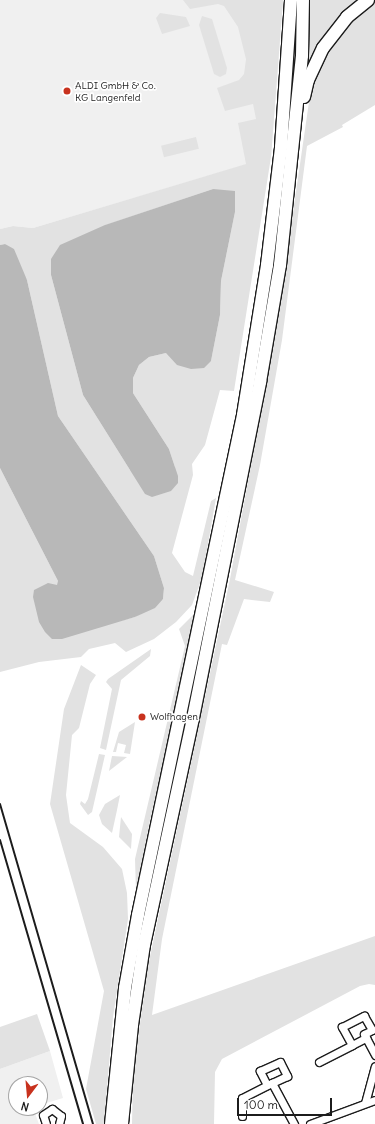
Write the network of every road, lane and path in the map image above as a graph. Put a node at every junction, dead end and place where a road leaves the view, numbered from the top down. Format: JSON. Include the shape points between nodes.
{"nodes":[{"id":1,"x":292,"y":0,"type":"edge"},
{"id":2,"x":302,"y":0,"type":"edge"},
{"id":3,"x":368,"y":0,"type":"edge"},
{"id":4,"x":294,"y":143,"type":"junction"},
{"id":5,"x":366,"y":1038,"type":"junction"},
{"id":6,"x":352,"y":1045,"type":"junction"},
{"id":7,"x":375,"y":1055,"type":"edge"},
{"id":8,"x":319,"y":1062,"type":"dead end"},
{"id":9,"x":375,"y":1066,"type":"edge"},
{"id":10,"x":119,"y":1083,"type":"junction"},
{"id":11,"x":375,"y":1100,"type":"edge"},
{"id":12,"x":366,"y":1103,"type":"junction"},
{"id":13,"x":242,"y":1116,"type":"dead end"},
{"id":14,"x":46,"y":1124,"type":"edge"},
{"id":15,"x":59,"y":1124,"type":"edge"},
{"id":16,"x":111,"y":1124,"type":"edge"},
{"id":17,"x":122,"y":1124,"type":"edge"},
{"id":18,"x":294,"y":1124,"type":"edge"},
{"id":19,"x":310,"y":1124,"type":"edge"}],
"edges":[{"from":1,"to":10,"type":"highway","via":[[281,147],[267,265],[243,415],[138,915],[125,988]]},
{"from":2,"to":4,"type":"highway","via":[[302,56]]},
{"from":3,"to":4,"type":"highway","via":[[339,26],[323,48],[308,80]]},
{"from":4,"to":10,"type":"highway","via":[[280,265],[260,382],[193,718],[144,945]]},
{"from":5,"to":6,"type":"street"},
{"from":5,"to":6,"type":"street","via":[[364,1034],[372,1030],[364,1016],[342,1027]]},
{"from":5,"to":7,"type":"street"},
{"from":6,"to":8,"type":"street"},
{"from":9,"to":12,"type":"street"},
{"from":10,"to":16,"type":"highway"},
{"from":10,"to":17,"type":"highway"},
{"from":11,"to":12,"type":"street"},
{"from":12,"to":19,"type":"street"},
{"from":13,"to":18,"type":"street","via":[[242,1098],[270,1084]]},
{"from":14,"to":15,"type":"street","via":[[44,1115],[52,1109],[61,1116]]}]}
